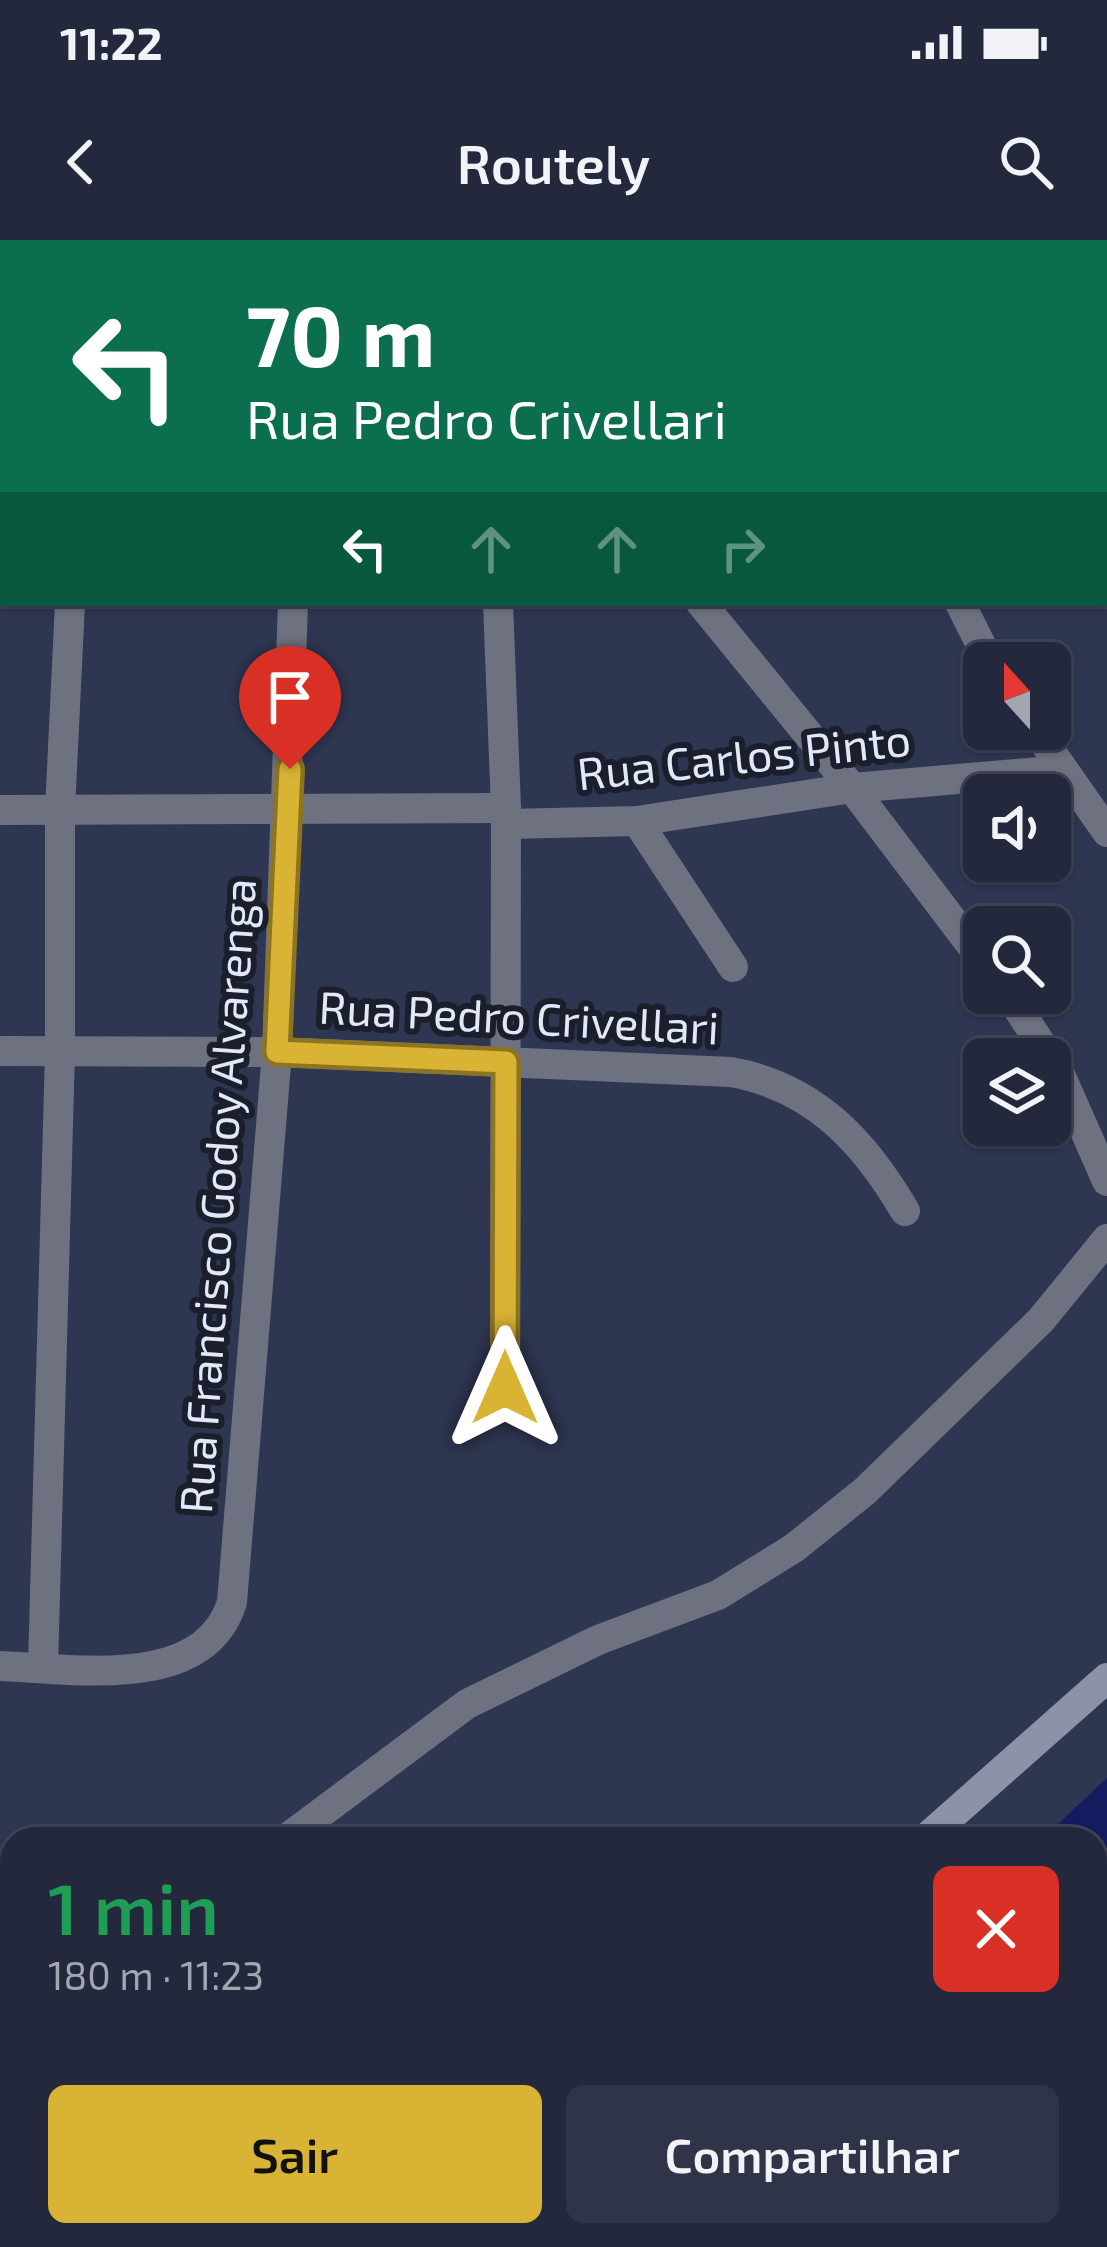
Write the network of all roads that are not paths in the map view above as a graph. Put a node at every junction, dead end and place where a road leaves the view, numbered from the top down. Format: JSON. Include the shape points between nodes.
{"nodes":[{"id":1,"x":70,"y":606,"type":"edge"},
{"id":2,"x":293,"y":606,"type":"edge"},
{"id":3,"x":498,"y":606,"type":"edge"},
{"id":4,"x":703,"y":606,"type":"edge"},
{"id":5,"x":962,"y":606,"type":"edge"},
{"id":6,"x":980,"y":642,"type":"edge"},
{"id":7,"x":1049,"y":750,"type":"edge"},
{"id":8,"x":1063,"y":770,"type":"junction"},
{"id":9,"x":853,"y":788,"type":"junction"},
{"id":10,"x":0,"y":810,"type":"edge"},
{"id":11,"x":60,"y":810,"type":"junction"},
{"id":12,"x":289,"y":810,"type":"junction"},
{"id":13,"x":506,"y":816,"type":"junction"},
{"id":14,"x":637,"y":821,"type":"junction"},
{"id":15,"x":1107,"y":832,"type":"edge"},
{"id":16,"x":963,"y":934,"type":"edge"},
{"id":17,"x":733,"y":967,"type":"dead end"},
{"id":18,"x":1022,"y":1014,"type":"edge"},
{"id":19,"x":0,"y":1051,"type":"edge"},
{"id":20,"x":60,"y":1052,"type":"junction"},
{"id":21,"x":277,"y":1052,"type":"junction"},
{"id":22,"x":506,"y":1062,"type":"junction"},
{"id":23,"x":1107,"y":1181,"type":"edge"},
{"id":24,"x":905,"y":1210,"type":"dead end"},
{"id":25,"x":1107,"y":1239,"type":"edge"},
{"id":26,"x":505,"y":1388,"type":"dead end"},
{"id":27,"x":0,"y":1666,"type":"edge"},
{"id":28,"x":43,"y":1667,"type":"junction"},
{"id":29,"x":1107,"y":1678,"type":"edge"},
{"id":30,"x":302,"y":1827,"type":"edge"},
{"id":31,"x":939,"y":1827,"type":"edge"}],
"edges":[{"from":1,"to":11,"type":"street"},
{"from":2,"to":12,"type":"street","name":"Rua Francisco Godoy Alvarenga"},
{"from":3,"to":13,"type":"street"},
{"from":4,"to":9,"type":"street"},
{"from":5,"to":6,"type":"street"},
{"from":7,"to":8,"type":"street"},
{"from":8,"to":9,"type":"street","name":"Rua Carlos Pinto"},
{"from":8,"to":15,"type":"street"},
{"from":9,"to":14,"type":"street","name":"Rua Carlos Pinto"},
{"from":9,"to":16,"type":"street"},
{"from":10,"to":11,"type":"street","name":"Rua Carlos Pinto"},
{"from":11,"to":12,"type":"street","name":"Rua Carlos Pinto"},
{"from":11,"to":20,"type":"street"},
{"from":12,"to":13,"type":"street","name":"Rua Carlos Pinto"},
{"from":12,"to":21,"type":"street","name":"Rua Francisco Godoy Alvarenga"},
{"from":13,"to":14,"type":"street","name":"Rua Carlos Pinto"},
{"from":13,"to":22,"type":"street"},
{"from":14,"to":17,"type":"street"},
{"from":18,"to":23,"type":"street","via":[[1059,1072]]},
{"from":19,"to":20,"type":"street","name":"Rua Pedro Crivellari"},
{"from":20,"to":21,"type":"street","name":"Rua Pedro Crivellari"},
{"from":20,"to":28,"type":"street"},
{"from":21,"to":22,"type":"street","name":"Rua Pedro Crivellari"},
{"from":21,"to":28,"type":"street","name":"Rua Francisco Godoy Alvarenga","via":[[237,1579],[227,1618],[176,1659],[134,1670]]},
{"from":22,"to":24,"type":"street","name":"Rua Pedro Crivellari","via":[[718,1071],[774,1084],[850,1132]]},
{"from":22,"to":26,"type":"street"},
{"from":25,"to":30,"type":"street","via":[[1041,1320],[866,1492],[794,1548],[718,1595],[580,1648],[466,1705]]},
{"from":27,"to":28,"type":"street"},
{"from":29,"to":31,"type":"street"}]}
